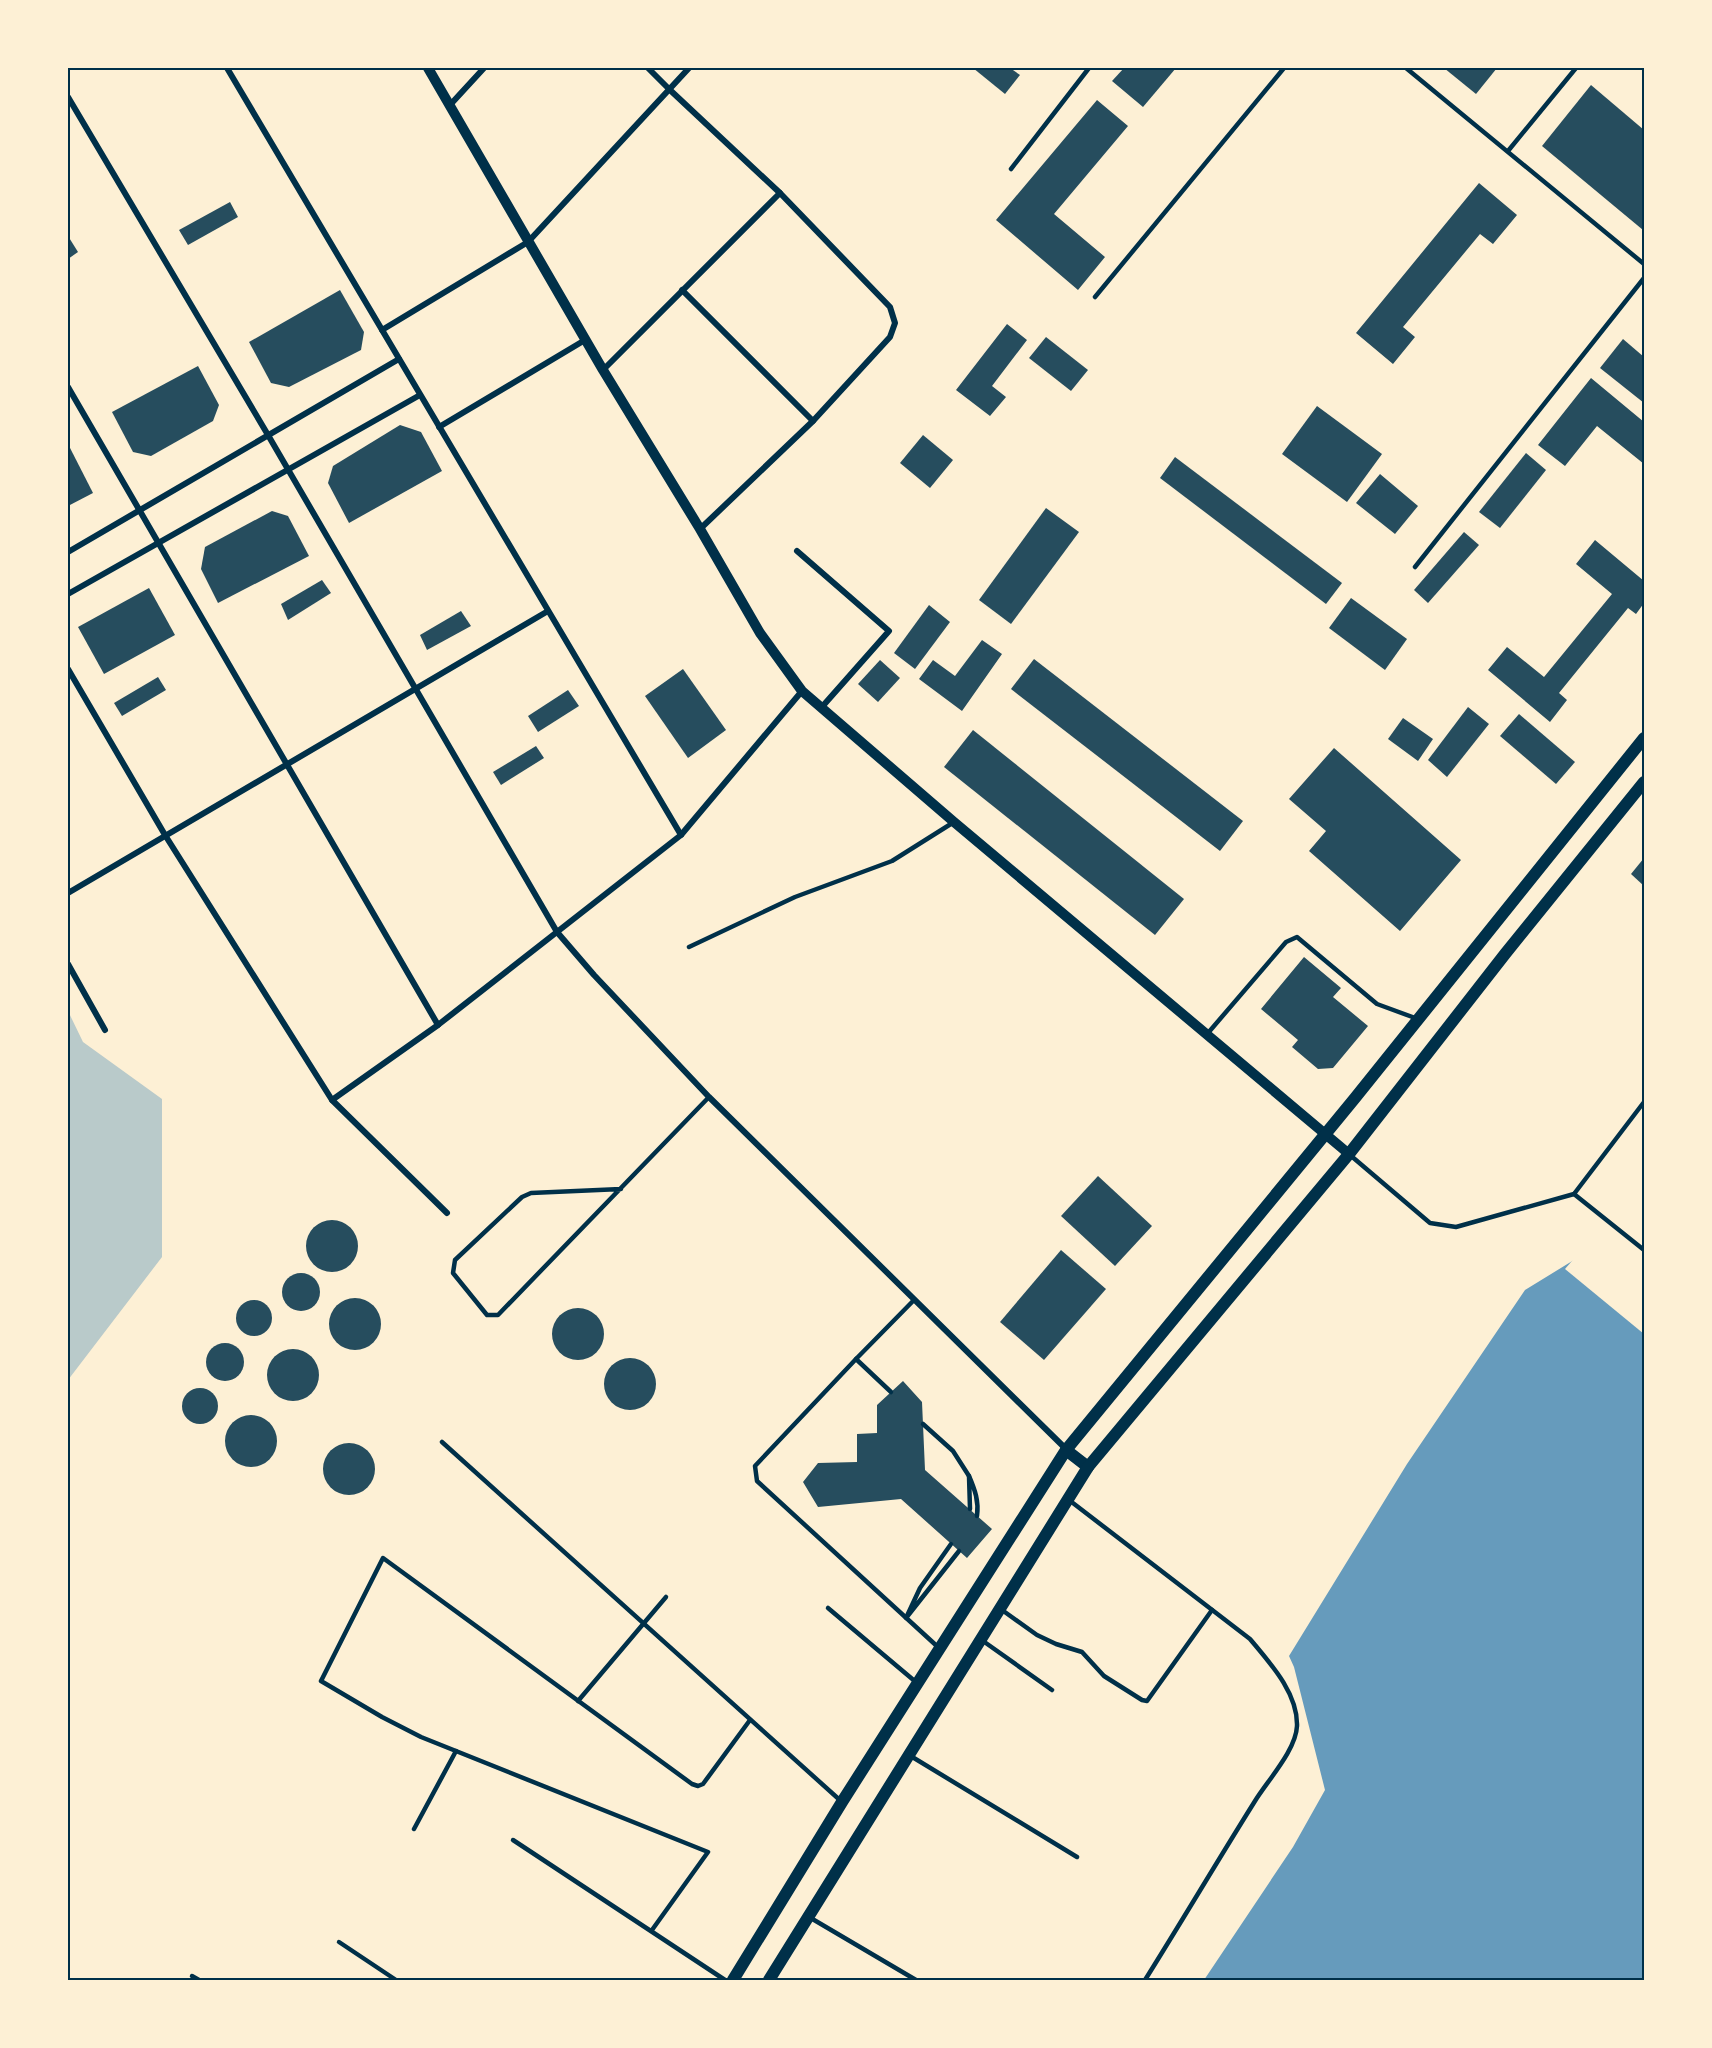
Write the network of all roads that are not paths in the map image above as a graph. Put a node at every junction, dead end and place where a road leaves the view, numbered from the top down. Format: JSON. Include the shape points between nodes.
{"nodes":[{"id":1,"x":227,"y":68,"type":"edge"},
{"id":2,"x":428,"y":68,"type":"edge"},
{"id":3,"x":484,"y":68,"type":"edge"},
{"id":4,"x":648,"y":68,"type":"edge"},
{"id":5,"x":689,"y":68,"type":"edge"},
{"id":6,"x":1089,"y":68,"type":"edge"},
{"id":7,"x":1284,"y":68,"type":"edge"},
{"id":8,"x":1406,"y":68,"type":"edge"},
{"id":9,"x":1576,"y":68,"type":"edge"},
{"id":10,"x":670,"y":90,"type":"junction"},
{"id":11,"x":68,"y":97,"type":"edge"},
{"id":12,"x":450,"y":105,"type":"junction"},
{"id":13,"x":1508,"y":151,"type":"junction"},
{"id":14,"x":1011,"y":169,"type":"dead end"},
{"id":15,"x":780,"y":193,"type":"junction"},
{"id":16,"x":528,"y":242,"type":"junction"},
{"id":17,"x":1644,"y":264,"type":"edge"},
{"id":18,"x":1644,"y":278,"type":"edge"},
{"id":19,"x":682,"y":290,"type":"junction"},
{"id":20,"x":1095,"y":297,"type":"dead end"},
{"id":21,"x":382,"y":330,"type":"junction"},
{"id":22,"x":585,"y":340,"type":"junction"},
{"id":23,"x":399,"y":359,"type":"junction"},
{"id":24,"x":603,"y":370,"type":"junction"},
{"id":25,"x":68,"y":387,"type":"edge"},
{"id":26,"x":420,"y":395,"type":"junction"},
{"id":27,"x":813,"y":421,"type":"junction"},
{"id":28,"x":439,"y":427,"type":"junction"},
{"id":29,"x":268,"y":435,"type":"junction"},
{"id":30,"x":288,"y":470,"type":"junction"},
{"id":31,"x":139,"y":510,"type":"junction"},
{"id":32,"x":700,"y":529,"type":"junction"},
{"id":33,"x":158,"y":543,"type":"junction"},
{"id":34,"x":797,"y":551,"type":"dead end"},
{"id":35,"x":68,"y":552,"type":"edge"},
{"id":36,"x":1415,"y":567,"type":"dead end"},
{"id":37,"x":68,"y":594,"type":"edge"},
{"id":38,"x":548,"y":611,"type":"junction"},
{"id":39,"x":68,"y":669,"type":"edge"},
{"id":40,"x":415,"y":688,"type":"junction"},
{"id":41,"x":802,"y":691,"type":"junction"},
{"id":42,"x":821,"y":708,"type":"junction"},
{"id":43,"x":1644,"y":738,"type":"edge"},
{"id":44,"x":286,"y":764,"type":"junction"},
{"id":45,"x":1644,"y":782,"type":"edge"},
{"id":46,"x":954,"y":822,"type":"junction"},
{"id":47,"x":681,"y":835,"type":"junction"},
{"id":48,"x":165,"y":836,"type":"junction"},
{"id":49,"x":68,"y":892,"type":"edge"},
{"id":50,"x":557,"y":932,"type":"junction"},
{"id":51,"x":689,"y":947,"type":"dead end"},
{"id":52,"x":68,"y":964,"type":"edge"},
{"id":53,"x":1418,"y":1019,"type":"junction"},
{"id":54,"x":438,"y":1025,"type":"junction"},
{"id":55,"x":105,"y":1030,"type":"dead end"},
{"id":56,"x":1208,"y":1033,"type":"junction"},
{"id":57,"x":709,"y":1097,"type":"junction"},
{"id":58,"x":332,"y":1100,"type":"junction"},
{"id":59,"x":1644,"y":1102,"type":"edge"},
{"id":60,"x":1325,"y":1134,"type":"junction"},
{"id":61,"x":1349,"y":1154,"type":"junction"},
{"id":62,"x":621,"y":1189,"type":"junction"},
{"id":63,"x":1574,"y":1194,"type":"junction"},
{"id":64,"x":447,"y":1213,"type":"dead end"},
{"id":65,"x":1644,"y":1250,"type":"edge"},
{"id":66,"x":914,"y":1300,"type":"junction"},
{"id":67,"x":856,"y":1359,"type":"junction"},
{"id":68,"x":891,"y":1392,"type":"dead end"},
{"id":69,"x":923,"y":1424,"type":"dead end"},
{"id":70,"x":442,"y":1442,"type":"dead end"},
{"id":71,"x":1066,"y":1450,"type":"junction"},
{"id":72,"x":1088,"y":1467,"type":"junction"},
{"id":73,"x":969,"y":1476,"type":"junction"},
{"id":74,"x":1067,"y":1499,"type":"junction"},
{"id":75,"x":970,"y":1509,"type":"dead end"},
{"id":76,"x":977,"y":1516,"type":"dead end"},
{"id":77,"x":951,"y":1544,"type":"dead end"},
{"id":78,"x":959,"y":1551,"type":"dead end"},
{"id":79,"x":666,"y":1597,"type":"dead end"},
{"id":80,"x":828,"y":1608,"type":"dead end"},
{"id":81,"x":1000,"y":1608,"type":"junction"},
{"id":82,"x":1212,"y":1610,"type":"junction"},
{"id":83,"x":906,"y":1618,"type":"junction"},
{"id":84,"x":642,"y":1624,"type":"junction"},
{"id":85,"x":980,"y":1639,"type":"junction"},
{"id":86,"x":939,"y":1648,"type":"junction"},
{"id":87,"x":917,"y":1683,"type":"junction"},
{"id":88,"x":1052,"y":1690,"type":"dead end"},
{"id":89,"x":579,"y":1701,"type":"junction"},
{"id":90,"x":750,"y":1720,"type":"junction"},
{"id":91,"x":456,"y":1751,"type":"junction"},
{"id":92,"x":909,"y":1755,"type":"junction"},
{"id":93,"x":842,"y":1802,"type":"junction"},
{"id":94,"x":414,"y":1829,"type":"dead end"},
{"id":95,"x":513,"y":1840,"type":"dead end"},
{"id":96,"x":1077,"y":1857,"type":"dead end"},
{"id":97,"x":808,"y":1917,"type":"junction"},
{"id":98,"x":652,"y":1930,"type":"junction"},
{"id":99,"x":339,"y":1942,"type":"dead end"},
{"id":100,"x":192,"y":1976,"type":"dead end"},
{"id":101,"x":199,"y":1980,"type":"edge"},
{"id":102,"x":396,"y":1980,"type":"edge"},
{"id":103,"x":725,"y":1980,"type":"edge"},
{"id":104,"x":733,"y":1980,"type":"edge"},
{"id":105,"x":769,"y":1980,"type":"edge"},
{"id":106,"x":916,"y":1980,"type":"edge"},
{"id":107,"x":1145,"y":1980,"type":"edge"}],
"edges":[{"from":1,"to":21,"type":"street"},
{"from":2,"to":12,"type":"street"},
{"from":3,"to":12,"type":"street"},
{"from":4,"to":10,"type":"street"},
{"from":5,"to":10,"type":"street"},
{"from":6,"to":14,"type":"lane"},
{"from":7,"to":20,"type":"lane"},
{"from":8,"to":13,"type":"lane"},
{"from":9,"to":13,"type":"lane"},
{"from":10,"to":15,"type":"street"},
{"from":10,"to":16,"type":"street"},
{"from":11,"to":29,"type":"street"},
{"from":12,"to":16,"type":"street"},
{"from":13,"to":17,"type":"lane"},
{"from":15,"to":19,"type":"street"},
{"from":15,"to":27,"type":"street","via":[[890,307],[895,323],[890,337]]},
{"from":16,"to":21,"type":"street"},
{"from":16,"to":22,"type":"street"},
{"from":18,"to":36,"type":"lane"},
{"from":19,"to":24,"type":"street"},
{"from":19,"to":27,"type":"street"},
{"from":21,"to":23,"type":"street"},
{"from":22,"to":24,"type":"street"},
{"from":22,"to":28,"type":"street"},
{"from":23,"to":26,"type":"street"},
{"from":23,"to":29,"type":"street"},
{"from":24,"to":32,"type":"street"},
{"from":25,"to":31,"type":"street"},
{"from":26,"to":28,"type":"street"},
{"from":26,"to":30,"type":"street"},
{"from":27,"to":32,"type":"street"},
{"from":28,"to":38,"type":"street"},
{"from":29,"to":30,"type":"street"},
{"from":29,"to":31,"type":"street"},
{"from":30,"to":33,"type":"street"},
{"from":30,"to":40,"type":"street"},
{"from":31,"to":33,"type":"street"},
{"from":31,"to":35,"type":"street"},
{"from":32,"to":41,"type":"street","via":[[760,633]]},
{"from":33,"to":37,"type":"street"},
{"from":33,"to":44,"type":"street"},
{"from":34,"to":42,"type":"street","via":[[889,631]]},
{"from":38,"to":40,"type":"street"},
{"from":38,"to":47,"type":"street"},
{"from":39,"to":48,"type":"street"},
{"from":40,"to":44,"type":"street"},
{"from":40,"to":50,"type":"street"},
{"from":41,"to":42,"type":"street"},
{"from":41,"to":47,"type":"street"},
{"from":42,"to":46,"type":"street"},
{"from":43,"to":53,"type":"main road"},
{"from":44,"to":48,"type":"street"},
{"from":44,"to":54,"type":"street"},
{"from":45,"to":61,"type":"main road"},
{"from":46,"to":51,"type":"lane","via":[[892,861],[795,897]]},
{"from":46,"to":56,"type":"street"},
{"from":47,"to":50,"type":"street"},
{"from":48,"to":49,"type":"street"},
{"from":48,"to":58,"type":"street"},
{"from":50,"to":54,"type":"street"},
{"from":50,"to":57,"type":"street"},
{"from":52,"to":55,"type":"street"},
{"from":53,"to":56,"type":"lane","via":[[1377,1004],[1297,937],[1286,942]]},
{"from":53,"to":60,"type":"main road"},
{"from":54,"to":58,"type":"street"},
{"from":56,"to":60,"type":"street"},
{"from":57,"to":62,"type":"lane"},
{"from":57,"to":66,"type":"street"},
{"from":58,"to":64,"type":"street"},
{"from":59,"to":63,"type":"lane"},
{"from":60,"to":61,"type":"street"},
{"from":60,"to":71,"type":"main road"},
{"from":61,"to":63,"type":"lane","via":[[1430,1222],[1456,1227]]},
{"from":61,"to":72,"type":"main road"},
{"from":62,"to":62,"type":"lane","via":[[498,1315],[487,1315],[453,1273],[454,1260],[522,1197],[540,1192]]},
{"from":63,"to":65,"type":"lane"},
{"from":66,"to":67,"type":"lane"},
{"from":66,"to":71,"type":"street"},
{"from":67,"to":68,"type":"lane"},
{"from":67,"to":83,"type":"lane","via":[[755,1466],[757,1480]]},
{"from":69,"to":73,"type":"lane","via":[[952,1451]]},
{"from":70,"to":84,"type":"lane"},
{"from":71,"to":72,"type":"main road"},
{"from":71,"to":86,"type":"main road"},
{"from":72,"to":74,"type":"main road"},
{"from":73,"to":75,"type":"lane"},
{"from":73,"to":76,"type":"lane","via":[[979,1503]]},
{"from":74,"to":81,"type":"main road"},
{"from":74,"to":82,"type":"lane"},
{"from":77,"to":83,"type":"lane","via":[[920,1588]]},
{"from":78,"to":83,"type":"lane"},
{"from":79,"to":84,"type":"lane"},
{"from":80,"to":87,"type":"lane"},
{"from":81,"to":82,"type":"lane","via":[[1037,1635],[1082,1652],[1113,1683],[1147,1701]]},
{"from":81,"to":85,"type":"main road"},
{"from":82,"to":107,"type":"lane","via":[[1250,1639],[1268,1659],[1296,1706],[1297,1727],[1292,1747]]},
{"from":83,"to":86,"type":"lane"},
{"from":84,"to":89,"type":"lane"},
{"from":84,"to":90,"type":"lane"},
{"from":85,"to":88,"type":"lane"},
{"from":85,"to":92,"type":"main road"},
{"from":86,"to":87,"type":"main road"},
{"from":87,"to":93,"type":"main road"},
{"from":89,"to":90,"type":"lane","via":[[698,1786]]},
{"from":89,"to":91,"type":"lane","via":[[383,1558],[321,1681],[382,1717]]},
{"from":90,"to":93,"type":"lane"},
{"from":91,"to":94,"type":"lane"},
{"from":91,"to":98,"type":"lane","via":[[708,1852]]},
{"from":92,"to":96,"type":"lane"},
{"from":92,"to":97,"type":"main road"},
{"from":93,"to":104,"type":"main road"},
{"from":95,"to":98,"type":"lane"},
{"from":97,"to":105,"type":"main road"},
{"from":97,"to":106,"type":"lane"},
{"from":98,"to":103,"type":"lane"},
{"from":99,"to":102,"type":"lane"},
{"from":100,"to":101,"type":"lane"}]}
